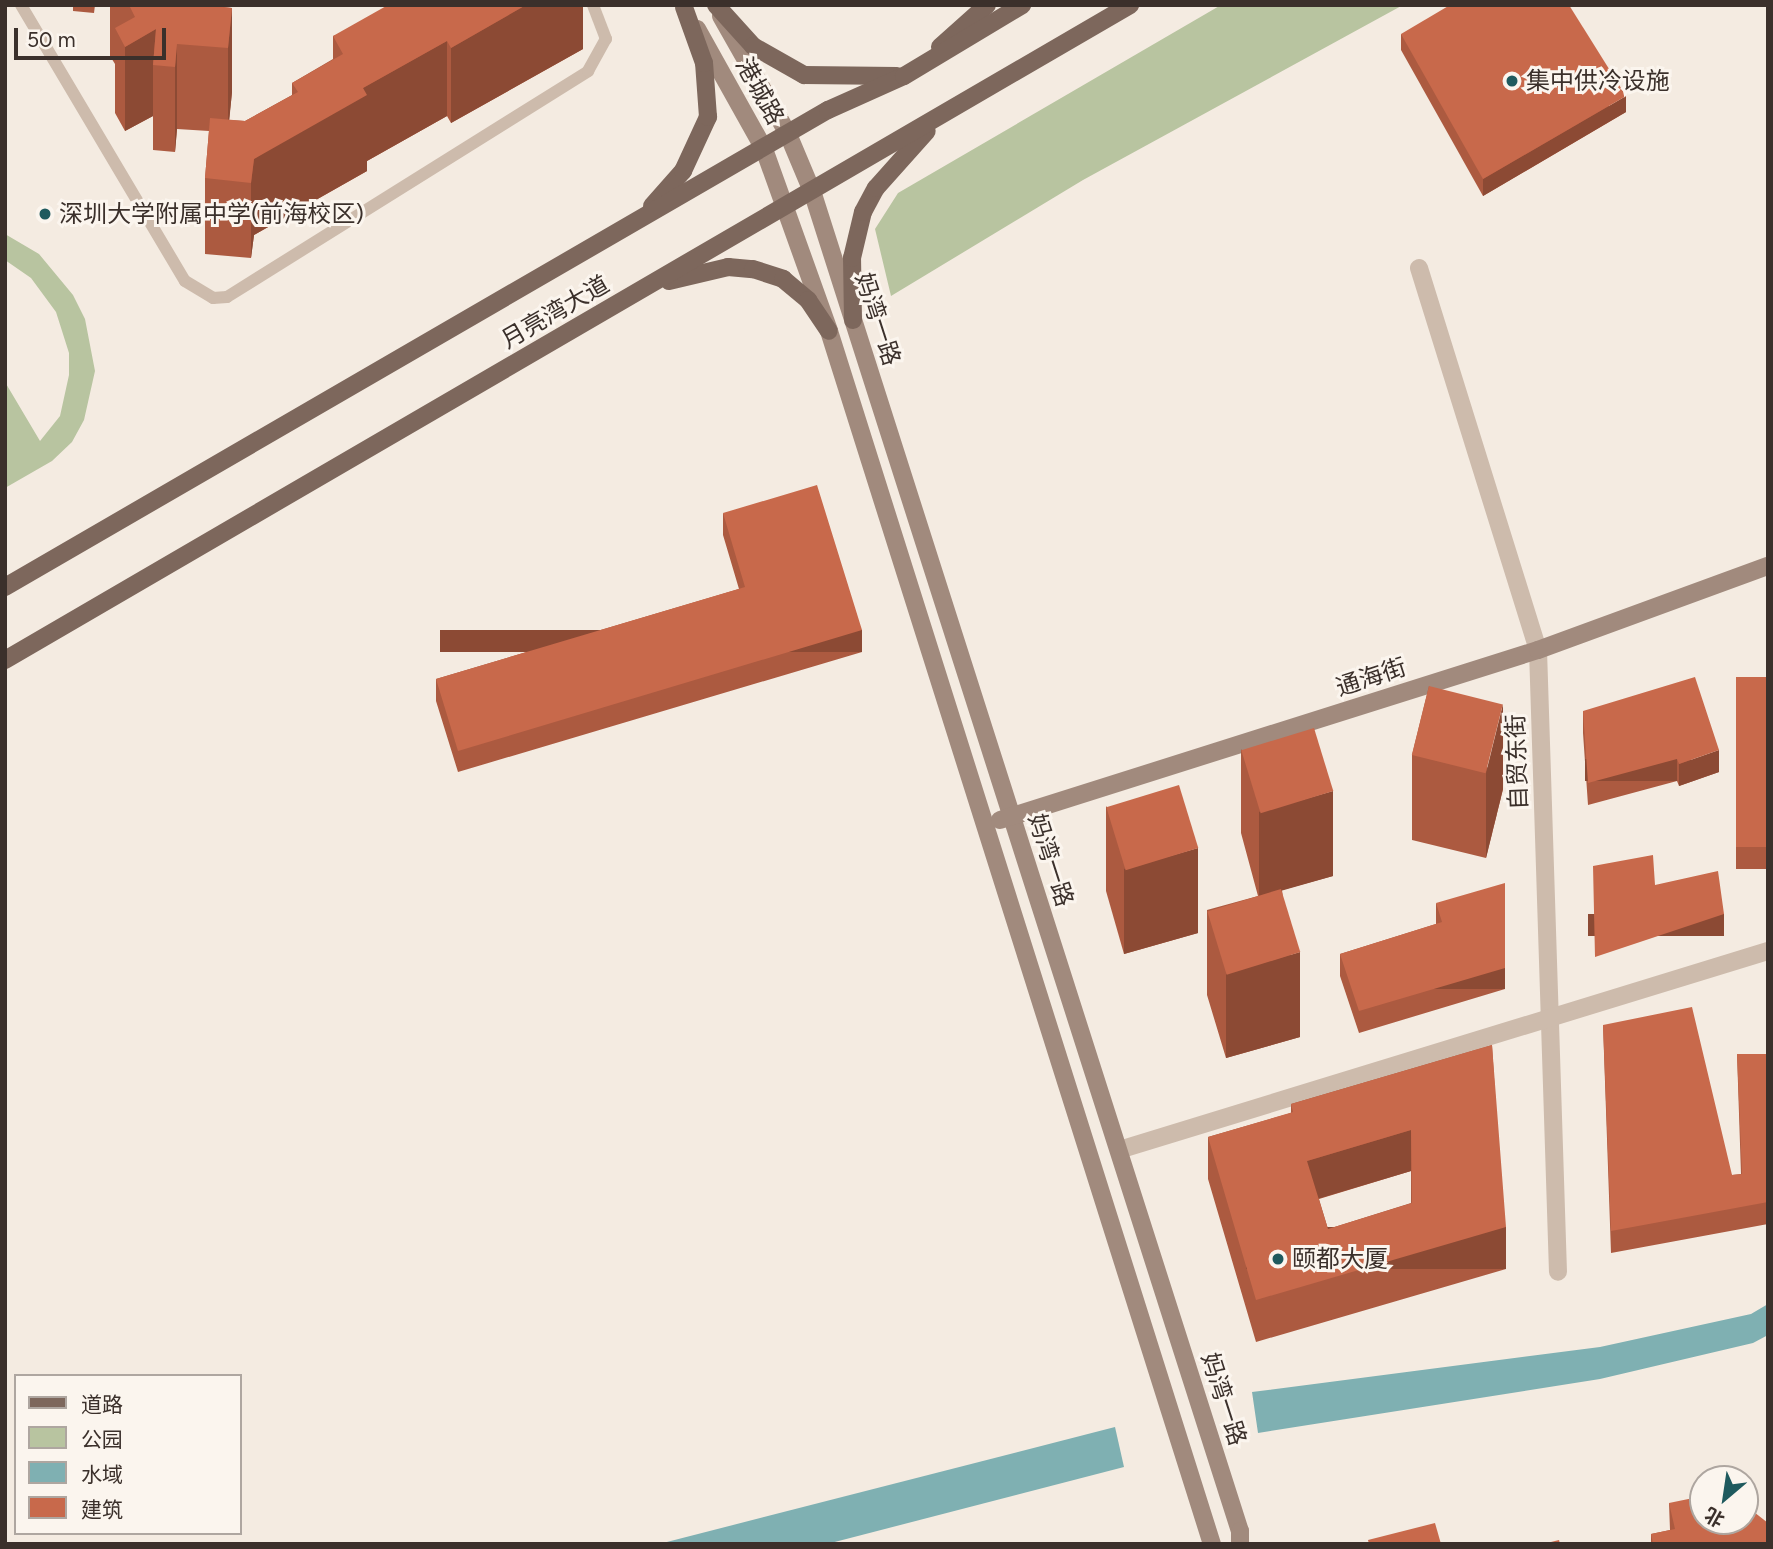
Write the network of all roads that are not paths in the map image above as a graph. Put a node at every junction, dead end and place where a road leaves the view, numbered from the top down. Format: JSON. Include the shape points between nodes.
{"nodes":[{"id":1,"x":21,"y":5,"type":"edge"},
{"id":2,"x":593,"y":5,"type":"edge"},
{"id":3,"x":715,"y":5,"type":"edge"},
{"id":4,"x":987,"y":5,"type":"edge"},
{"id":5,"x":1022,"y":5,"type":"edge"},
{"id":6,"x":1130,"y":5,"type":"edge"},
{"id":7,"x":683,"y":6,"type":"edge"},
{"id":8,"x":929,"y":60,"type":"junction"},
{"id":9,"x":904,"y":76,"type":"junction"},
{"id":10,"x":952,"y":108,"type":"junction"},
{"id":11,"x":788,"y":134,"type":"junction"},
{"id":12,"x":764,"y":149,"type":"junction"},
{"id":13,"x":811,"y":191,"type":"junction"},
{"id":14,"x":786,"y":205,"type":"junction"},
{"id":15,"x":623,"y":230,"type":"junction"},
{"id":16,"x":1419,"y":268,"type":"dead end"},
{"id":17,"x":645,"y":288,"type":"junction"},
{"id":18,"x":853,"y":320,"type":"junction"},
{"id":19,"x":829,"y":331,"type":"junction"},
{"id":20,"x":1768,"y":566,"type":"edge"},
{"id":21,"x":5,"y":587,"type":"edge"},
{"id":22,"x":1538,"y":650,"type":"junction"},
{"id":23,"x":5,"y":660,"type":"edge"},
{"id":24,"x":1012,"y":817,"type":"junction"},
{"id":25,"x":985,"y":825,"type":"junction"},
{"id":26,"x":1768,"y":951,"type":"edge"},
{"id":27,"x":1549,"y":1017,"type":"junction"},
{"id":28,"x":1118,"y":1150,"type":"junction"},
{"id":29,"x":1558,"y":1272,"type":"dead end"},
{"id":30,"x":1212,"y":1544,"type":"edge"},
{"id":31,"x":1240,"y":1544,"type":"edge"}],
"edges":[{"from":1,"to":2,"type":"lane","via":[[185,281],[213,298],[227,297],[588,71],[606,39]]},
{"from":3,"to":9,"type":"main road","via":[[753,46],[804,75]]},
{"from":3,"to":11,"type":"street","name":"港城路"},
{"from":4,"to":8,"type":"main road","via":[[957,28]]},
{"from":5,"to":8,"type":"main road","name":"月亮湾大道"},
{"from":6,"to":10,"type":"main road","name":"月亮湾大道"},
{"from":7,"to":12,"type":"street","name":"港城路"},
{"from":7,"to":15,"type":"main road","via":[[704,63],[708,117],[683,171],[659,200]]},
{"from":8,"to":9,"type":"main road","name":"月亮湾大道"},
{"from":9,"to":11,"type":"main road","name":"月亮湾大道"},
{"from":10,"to":13,"type":"main road","name":"月亮湾大道"},
{"from":10,"to":18,"type":"main road","via":[[894,165],[863,212],[852,258]]},
{"from":11,"to":12,"type":"main road","name":"月亮湾大道"},
{"from":11,"to":13,"type":"street","name":"港城路"},
{"from":12,"to":14,"type":"street","name":"港城路"},
{"from":12,"to":15,"type":"main road","name":"月亮湾大道"},
{"from":13,"to":14,"type":"main road","name":"月亮湾大道"},
{"from":13,"to":18,"type":"street","name":"妈湾一路"},
{"from":14,"to":17,"type":"main road","name":"月亮湾大道"},
{"from":14,"to":19,"type":"street","name":"妈湾一路"},
{"from":15,"to":21,"type":"main road","name":"月亮湾大道"},
{"from":16,"to":22,"type":"street","name":"自贸东街"},
{"from":17,"to":19,"type":"main road","via":[[728,267],[752,269],[783,279],[808,300]]},
{"from":17,"to":23,"type":"main road","name":"月亮湾大道"},
{"from":18,"to":24,"type":"street","name":"妈湾一路"},
{"from":19,"to":25,"type":"street","name":"妈湾一路"},
{"from":20,"to":22,"type":"street","name":"通海街"},
{"from":22,"to":24,"type":"street","name":"通海街"},
{"from":22,"to":27,"type":"street","name":"自贸东街"},
{"from":24,"to":25,"type":"street","name":"通海街"},
{"from":24,"to":28,"type":"street","name":"妈湾一路"},
{"from":25,"to":30,"type":"street","name":"妈湾一路"},
{"from":26,"to":27,"type":"street"},
{"from":27,"to":28,"type":"street"},
{"from":27,"to":29,"type":"street","name":"自贸东街"},
{"from":28,"to":31,"type":"street","name":"妈湾一路","via":[[1240,1531]]}]}
